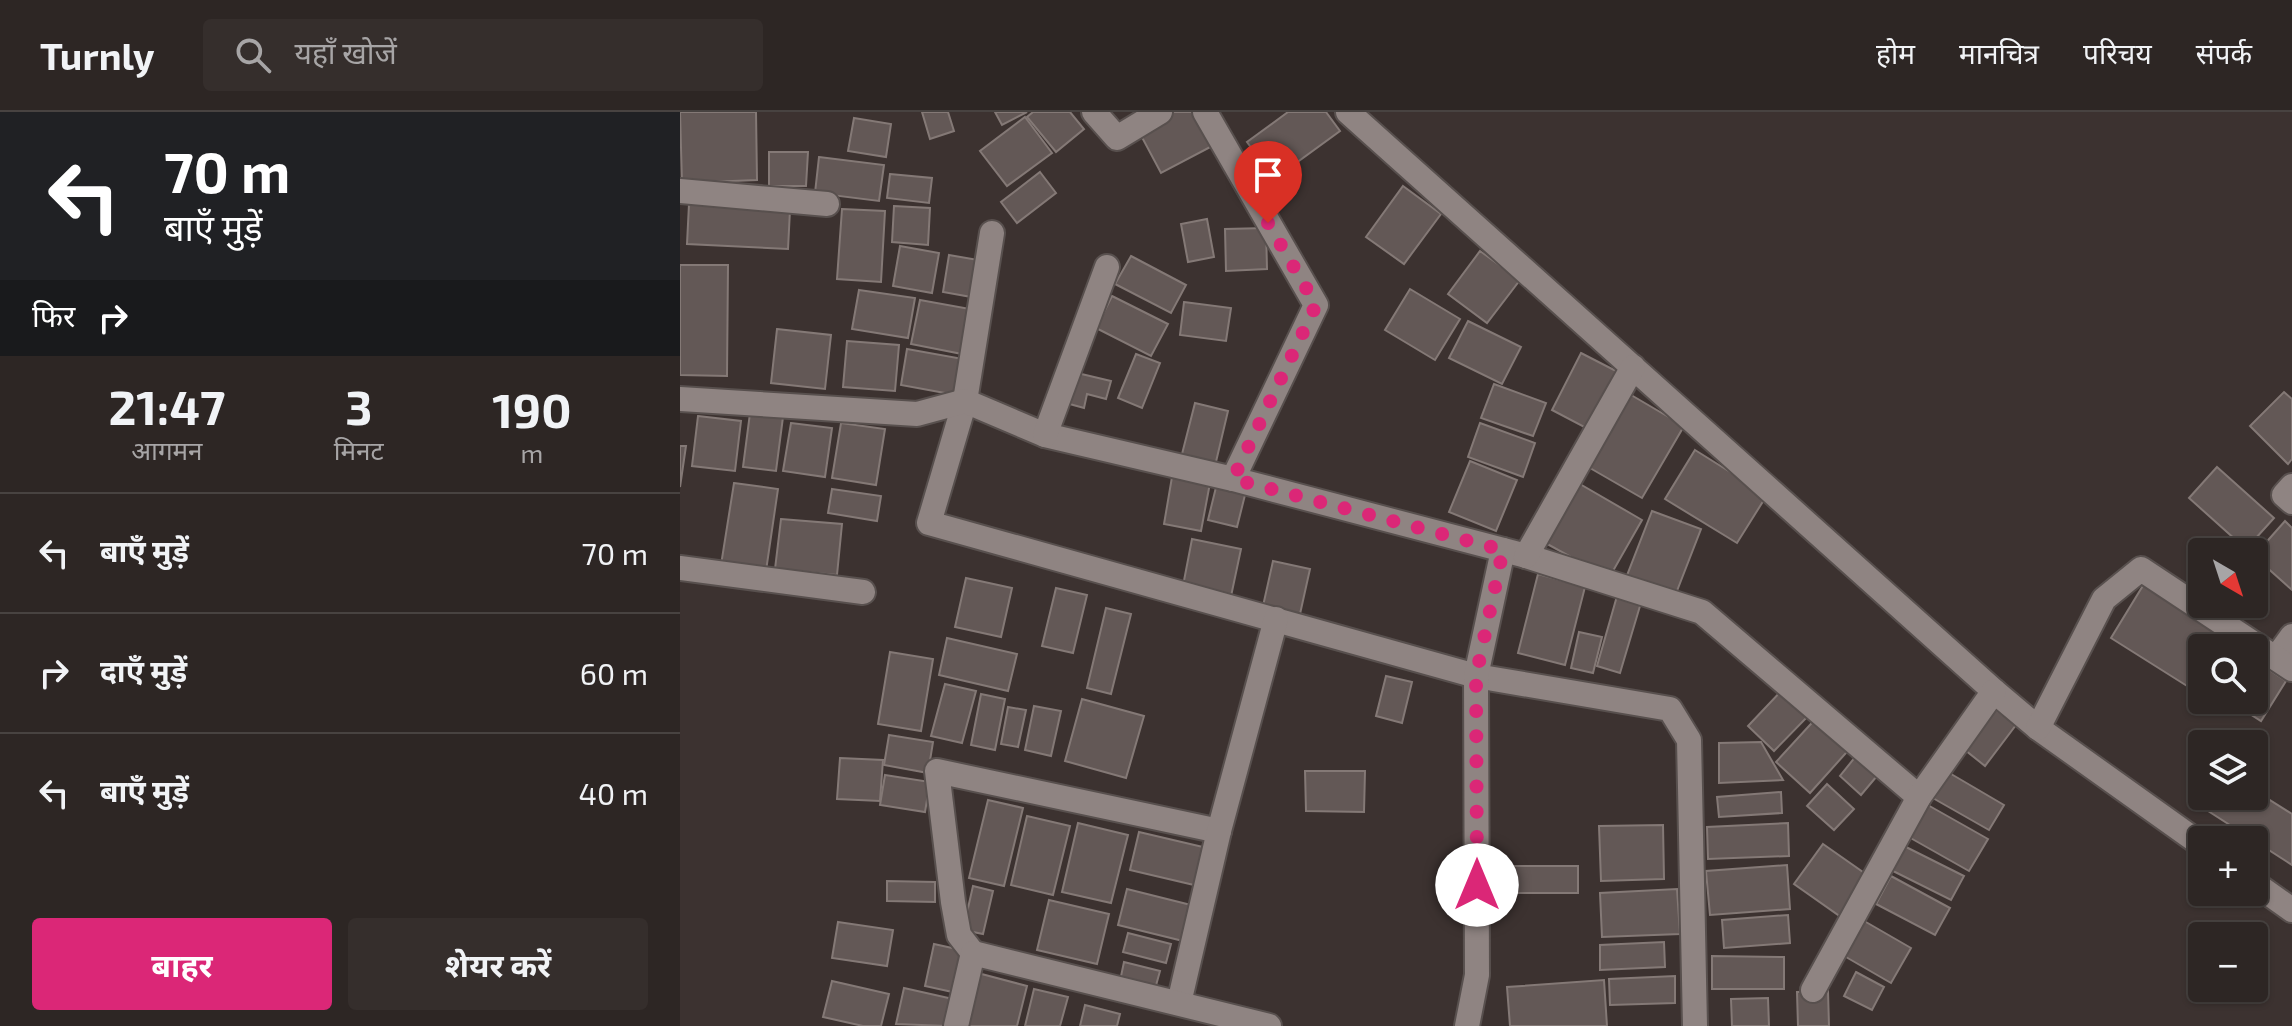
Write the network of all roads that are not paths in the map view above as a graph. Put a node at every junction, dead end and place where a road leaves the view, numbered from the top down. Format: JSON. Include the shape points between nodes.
{"nodes":[{"id":1,"x":1094,"y":112,"type":"edge"},
{"id":2,"x":1160,"y":112,"type":"edge"},
{"id":3,"x":1205,"y":112,"type":"edge"},
{"id":4,"x":1348,"y":112,"type":"edge"},
{"id":5,"x":680,"y":191,"type":"edge"},
{"id":6,"x":827,"y":204,"type":"dead end"},
{"id":7,"x":992,"y":233,"type":"dead end"},
{"id":8,"x":1107,"y":267,"type":"dead end"},
{"id":9,"x":1633,"y":367,"type":"junction"},
{"id":10,"x":680,"y":399,"type":"edge"},
{"id":11,"x":965,"y":401,"type":"junction"},
{"id":12,"x":1045,"y":435,"type":"junction"},
{"id":13,"x":1233,"y":479,"type":"junction"},
{"id":14,"x":2292,"y":486,"type":"edge"},
{"id":15,"x":2292,"y":502,"type":"edge"},
{"id":16,"x":1514,"y":553,"type":"junction"},
{"id":17,"x":680,"y":568,"type":"edge"},
{"id":18,"x":863,"y":592,"type":"dead end"},
{"id":19,"x":1276,"y":619,"type":"junction"},
{"id":20,"x":2292,"y":636,"type":"edge"},
{"id":21,"x":2284,"y":664,"type":"edge"},
{"id":22,"x":1476,"y":676,"type":"junction"},
{"id":23,"x":1994,"y":691,"type":"junction"},
{"id":24,"x":2038,"y":728,"type":"junction"},
{"id":25,"x":1919,"y":797,"type":"junction"},
{"id":26,"x":1219,"y":831,"type":"junction"},
{"id":27,"x":2188,"y":835,"type":"edge"},
{"id":28,"x":2268,"y":893,"type":"edge"},
{"id":29,"x":2292,"y":910,"type":"edge"},
{"id":30,"x":973,"y":953,"type":"junction"},
{"id":31,"x":1813,"y":990,"type":"dead end"},
{"id":32,"x":1179,"y":1003,"type":"junction"},
{"id":33,"x":956,"y":1026,"type":"edge"},
{"id":34,"x":1269,"y":1026,"type":"edge"},
{"id":35,"x":1467,"y":1026,"type":"edge"},
{"id":36,"x":1695,"y":1026,"type":"edge"}],
"edges":[{"from":1,"to":2,"type":"street","via":[[1117,138]]},
{"from":3,"to":13,"type":"street","via":[[1316,305]]},
{"from":4,"to":9,"type":"street"},
{"from":5,"to":6,"type":"street"},
{"from":7,"to":11,"type":"street"},
{"from":8,"to":12,"type":"street"},
{"from":9,"to":16,"type":"street"},
{"from":9,"to":23,"type":"street"},
{"from":10,"to":11,"type":"street","via":[[917,414]]},
{"from":11,"to":12,"type":"street"},
{"from":11,"to":19,"type":"street","via":[[929,523]]},
{"from":12,"to":13,"type":"street"},
{"from":13,"to":16,"type":"street"},
{"from":14,"to":15,"type":"street","via":[[2284,495]]},
{"from":16,"to":22,"type":"street"},
{"from":16,"to":25,"type":"street","via":[[1702,612]]},
{"from":17,"to":18,"type":"street"},
{"from":19,"to":22,"type":"street"},
{"from":19,"to":26,"type":"street"},
{"from":20,"to":21,"type":"street"},
{"from":21,"to":24,"type":"street","via":[[2141,569],[2104,599]]},
{"from":22,"to":35,"type":"street","via":[[1477,975]]},
{"from":22,"to":36,"type":"street","via":[[1670,709],[1689,740]]},
{"from":23,"to":24,"type":"street"},
{"from":23,"to":25,"type":"street"},
{"from":24,"to":27,"type":"street"},
{"from":25,"to":31,"type":"street"},
{"from":26,"to":30,"type":"street","via":[[937,771],[959,935]]},
{"from":26,"to":32,"type":"street"},
{"from":28,"to":29,"type":"street"},
{"from":30,"to":32,"type":"street"},
{"from":30,"to":33,"type":"street"},
{"from":32,"to":34,"type":"street"}]}
